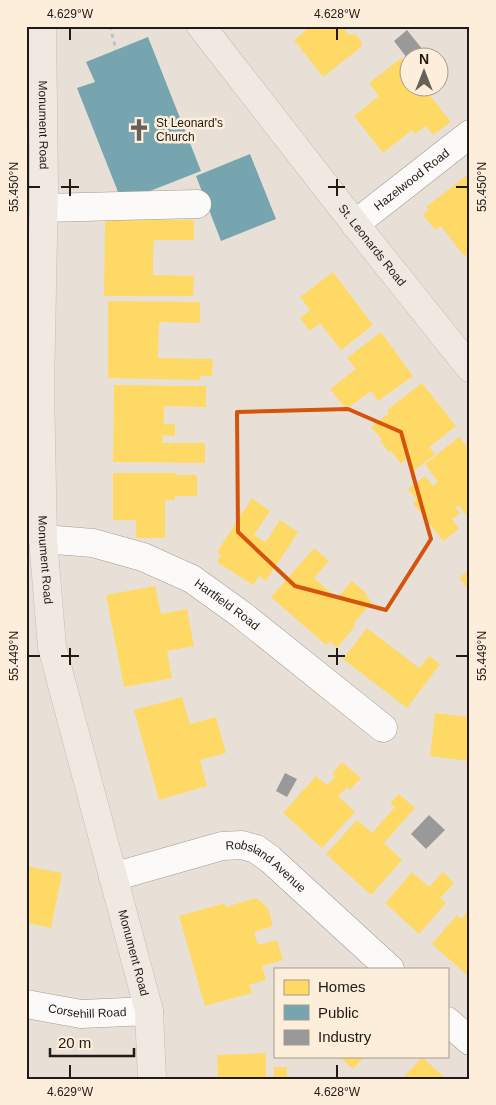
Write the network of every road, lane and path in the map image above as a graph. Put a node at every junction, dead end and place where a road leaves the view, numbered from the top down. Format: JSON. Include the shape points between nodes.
{"nodes":[{"id":1,"x":42,"y":26,"type":"edge"},
{"id":2,"x":110,"y":26,"type":"edge"},
{"id":3,"x":201,"y":26,"type":"edge"},
{"id":4,"x":116,"y":50,"type":"dead end"},
{"id":5,"x":470,"y":134,"type":"edge"},
{"id":6,"x":38,"y":193,"type":"edge"},
{"id":7,"x":197,"y":204,"type":"dead end"},
{"id":8,"x":355,"y":224,"type":"junction"},
{"id":9,"x":470,"y":368,"type":"edge"},
{"id":10,"x":43,"y":539,"type":"junction"},
{"id":11,"x":384,"y":728,"type":"dead end"},
{"id":12,"x":113,"y":877,"type":"junction"},
{"id":13,"x":389,"y":968,"type":"edge"},
{"id":14,"x":26,"y":1004,"type":"edge"},
{"id":15,"x":149,"y":1010,"type":"junction"},
{"id":16,"x":448,"y":1022,"type":"edge"},
{"id":17,"x":470,"y":1041,"type":"edge"},
{"id":18,"x":152,"y":1079,"type":"edge"}],
"edges":[{"from":1,"to":6,"type":"main road","name":"Monument Road"},
{"from":2,"to":4,"type":"path"},
{"from":3,"to":8,"type":"main road","name":"St. Leonards Road"},
{"from":5,"to":8,"type":"street","name":"Hazelwood Road"},
{"from":6,"to":7,"type":"street"},
{"from":6,"to":10,"type":"main road","name":"Monument Road"},
{"from":8,"to":9,"type":"main road","name":"St. Leonards Road"},
{"from":10,"to":11,"type":"street","name":"Hartfield Road","via":[[93,543],[143,557],[192,579]]},
{"from":10,"to":12,"type":"main road","name":"Monument Road","via":[[52,647]]},
{"from":12,"to":13,"type":"street","name":"Robsland Avenue","via":[[222,846],[256,849]]},
{"from":12,"to":15,"type":"main road","name":"Monument Road"},
{"from":14,"to":15,"type":"street","name":"Corsehill Road","via":[[82,1014]]},
{"from":15,"to":18,"type":"main road","name":"Monument Road"},
{"from":16,"to":17,"type":"street"}]}
